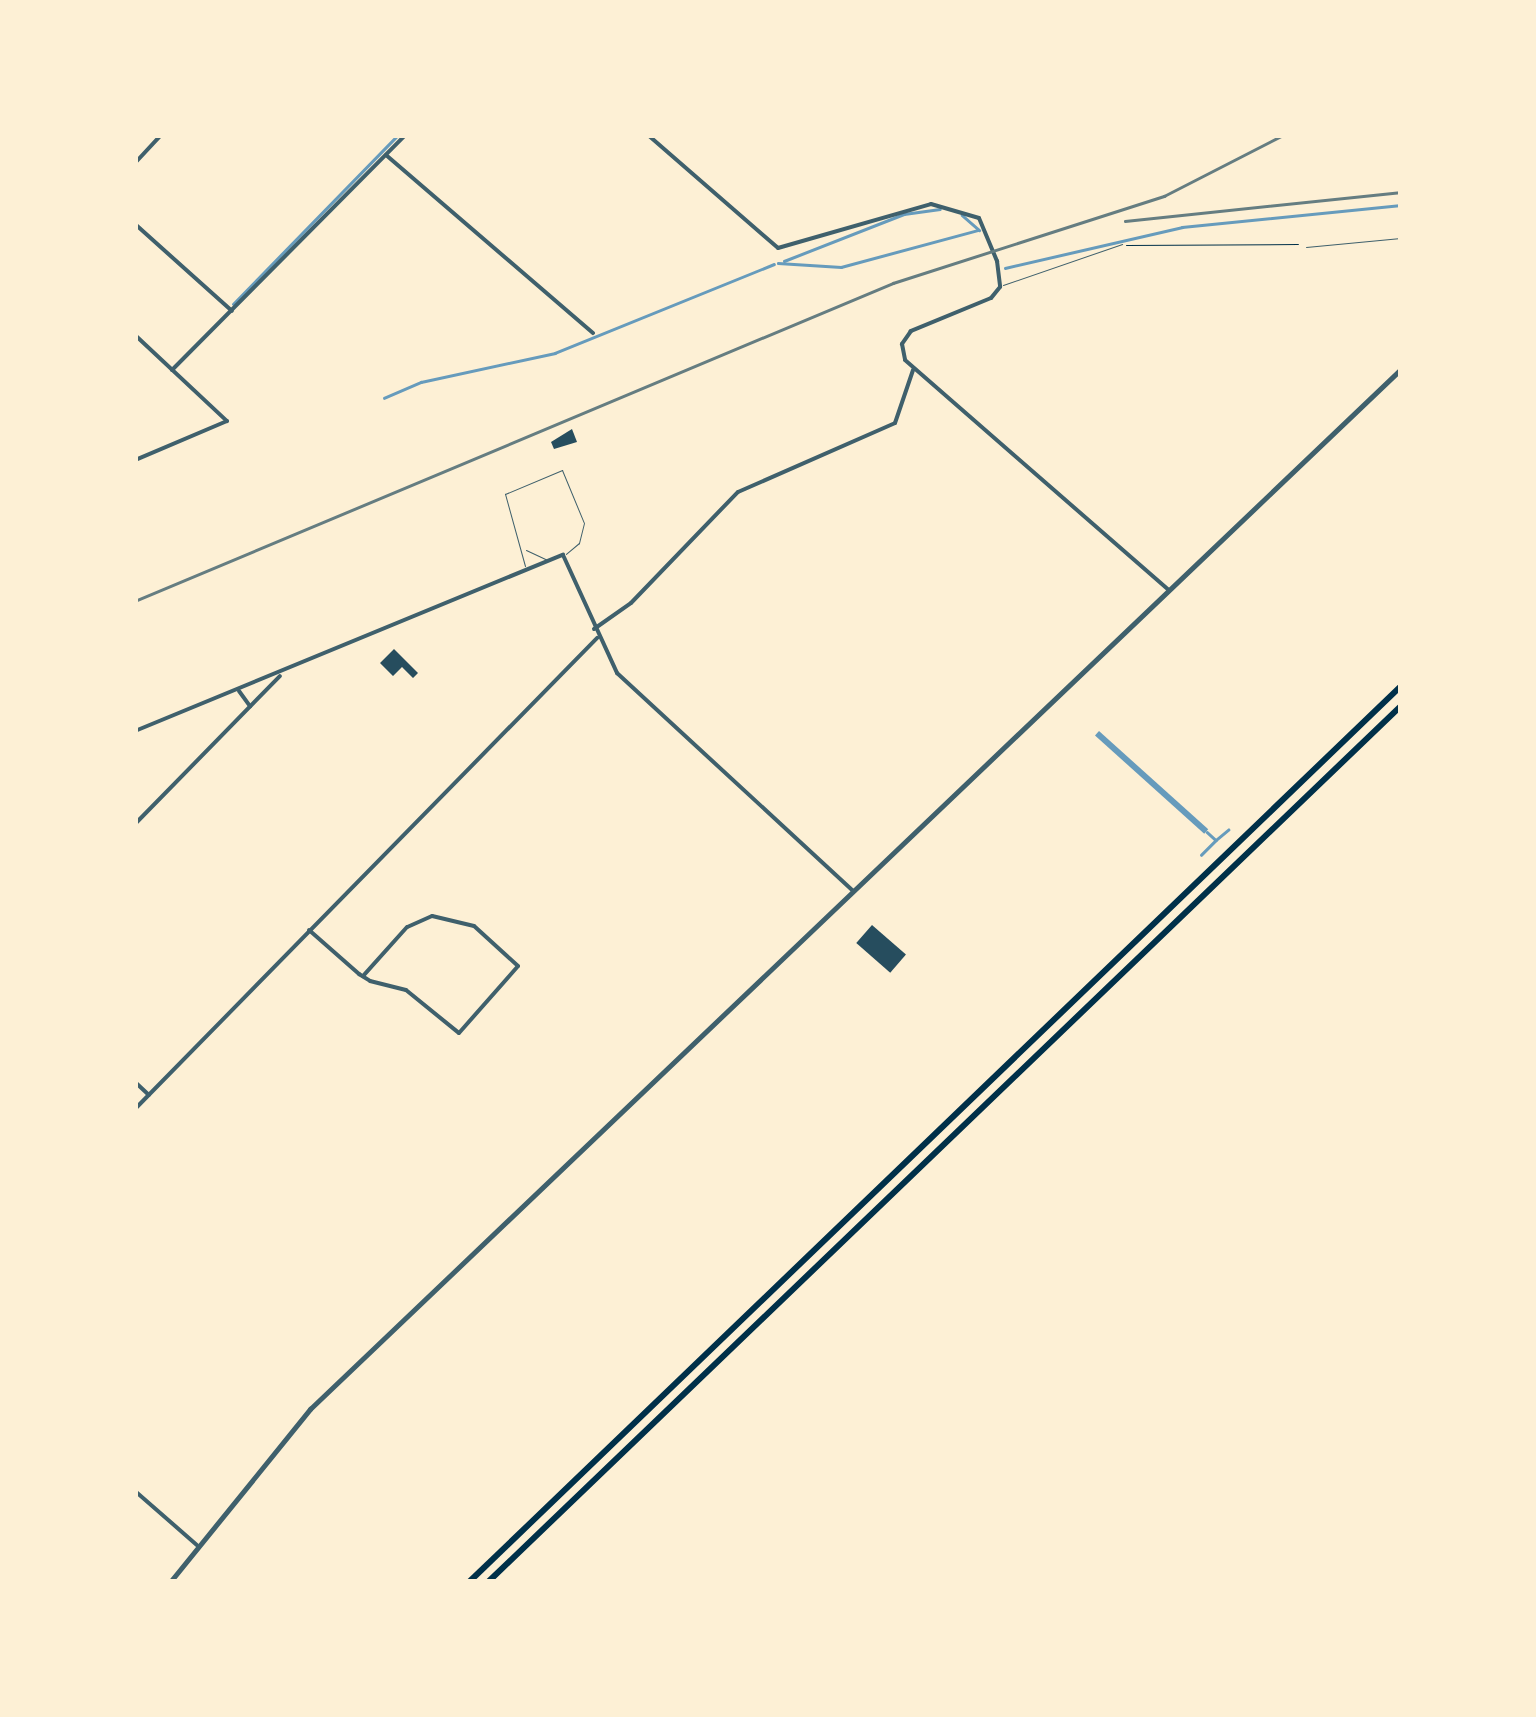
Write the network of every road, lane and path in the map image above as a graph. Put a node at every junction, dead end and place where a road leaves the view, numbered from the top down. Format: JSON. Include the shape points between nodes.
{"nodes":[{"id":1,"x":161,"y":135,"type":"edge"},
{"id":2,"x":405,"y":135,"type":"edge"},
{"id":3,"x":648,"y":135,"type":"edge"},
{"id":4,"x":386,"y":154,"type":"junction"},
{"id":5,"x":135,"y":163,"type":"edge"},
{"id":6,"x":135,"y":224,"type":"edge"},
{"id":7,"x":1401,"y":238,"type":"edge"},
{"id":8,"x":1122,"y":244,"type":"joint"},
{"id":9,"x":1306,"y":247,"type":"joint"},
{"id":10,"x":1000,"y":287,"type":"junction"},
{"id":11,"x":232,"y":310,"type":"junction"},
{"id":12,"x":593,"y":333,"type":"dead end"},
{"id":13,"x":135,"y":335,"type":"edge"},
{"id":14,"x":1401,"y":369,"type":"edge"},
{"id":15,"x":172,"y":370,"type":"junction"},
{"id":16,"x":913,"y":370,"type":"junction"},
{"id":17,"x":135,"y":460,"type":"edge"},
{"id":18,"x":524,"y":548,"type":"junction"},
{"id":19,"x":562,"y":555,"type":"junction"},
{"id":20,"x":550,"y":561,"type":"junction"},
{"id":21,"x":525,"y":572,"type":"junction"},
{"id":22,"x":1169,"y":590,"type":"junction"},
{"id":23,"x":594,"y":630,"type":"junction"},
{"id":24,"x":597,"y":638,"type":"junction"},
{"id":25,"x":283,"y":673,"type":"junction"},
{"id":26,"x":1401,"y":686,"type":"edge"},
{"id":27,"x":238,"y":691,"type":"junction"},
{"id":28,"x":250,"y":706,"type":"junction"},
{"id":29,"x":1401,"y":706,"type":"edge"},
{"id":30,"x":135,"y":731,"type":"edge"},
{"id":31,"x":135,"y":824,"type":"edge"},
{"id":32,"x":853,"y":891,"type":"junction"},
{"id":33,"x":308,"y":930,"type":"junction"},
{"id":34,"x":363,"y":976,"type":"junction"},
{"id":35,"x":135,"y":1082,"type":"edge"},
{"id":36,"x":149,"y":1095,"type":"junction"},
{"id":37,"x":135,"y":1109,"type":"edge"},
{"id":38,"x":135,"y":1491,"type":"edge"},
{"id":39,"x":197,"y":1545,"type":"junction"},
{"id":40,"x":170,"y":1582,"type":"edge"},
{"id":41,"x":468,"y":1582,"type":"edge"},
{"id":42,"x":488,"y":1582,"type":"edge"}],
"edges":[{"from":1,"to":5,"type":"street"},
{"from":2,"to":4,"type":"street"},
{"from":3,"to":10,"type":"street","via":[[778,248],[916,207],[961,208],[986,228]]},
{"from":4,"to":11,"type":"street"},
{"from":4,"to":12,"type":"street"},
{"from":6,"to":11,"type":"street"},
{"from":7,"to":9,"type":"lane"},
{"from":8,"to":9,"type":"path","via":[[1169,249],[1290,241]]},
{"from":8,"to":10,"type":"lane"},
{"from":10,"to":16,"type":"street","via":[[991,298],[910,331],[902,351]]},
{"from":11,"to":15,"type":"street"},
{"from":13,"to":15,"type":"street"},
{"from":14,"to":22,"type":"street"},
{"from":15,"to":17,"type":"street","via":[[226,421]]},
{"from":16,"to":22,"type":"street"},
{"from":16,"to":23,"type":"street","via":[[903,412],[887,428],[738,492],[631,603]]},
{"from":18,"to":19,"type":"lane","via":[[505,494],[562,470],[584,524],[578,543]]},
{"from":18,"to":20,"type":"lane"},
{"from":18,"to":21,"type":"lane"},
{"from":19,"to":20,"type":"street"},
{"from":19,"to":23,"type":"street"},
{"from":20,"to":21,"type":"street"},
{"from":21,"to":25,"type":"street"},
{"from":22,"to":32,"type":"street"},
{"from":23,"to":24,"type":"street"},
{"from":24,"to":32,"type":"street","via":[[628,686]]},
{"from":24,"to":33,"type":"street"},
{"from":25,"to":27,"type":"street"},
{"from":25,"to":28,"type":"street"},
{"from":26,"to":41,"type":"main road"},
{"from":27,"to":28,"type":"street"},
{"from":27,"to":30,"type":"street"},
{"from":28,"to":31,"type":"street"},
{"from":29,"to":42,"type":"main road"},
{"from":32,"to":39,"type":"street","via":[[310,1408]]},
{"from":33,"to":34,"type":"street"},
{"from":33,"to":36,"type":"street"},
{"from":34,"to":34,"type":"street","via":[[406,990],[459,1033],[518,966],[474,926],[432,916],[405,929]]},
{"from":35,"to":36,"type":"street"},
{"from":36,"to":37,"type":"street"},
{"from":38,"to":39,"type":"street"},
{"from":39,"to":40,"type":"street"}]}
